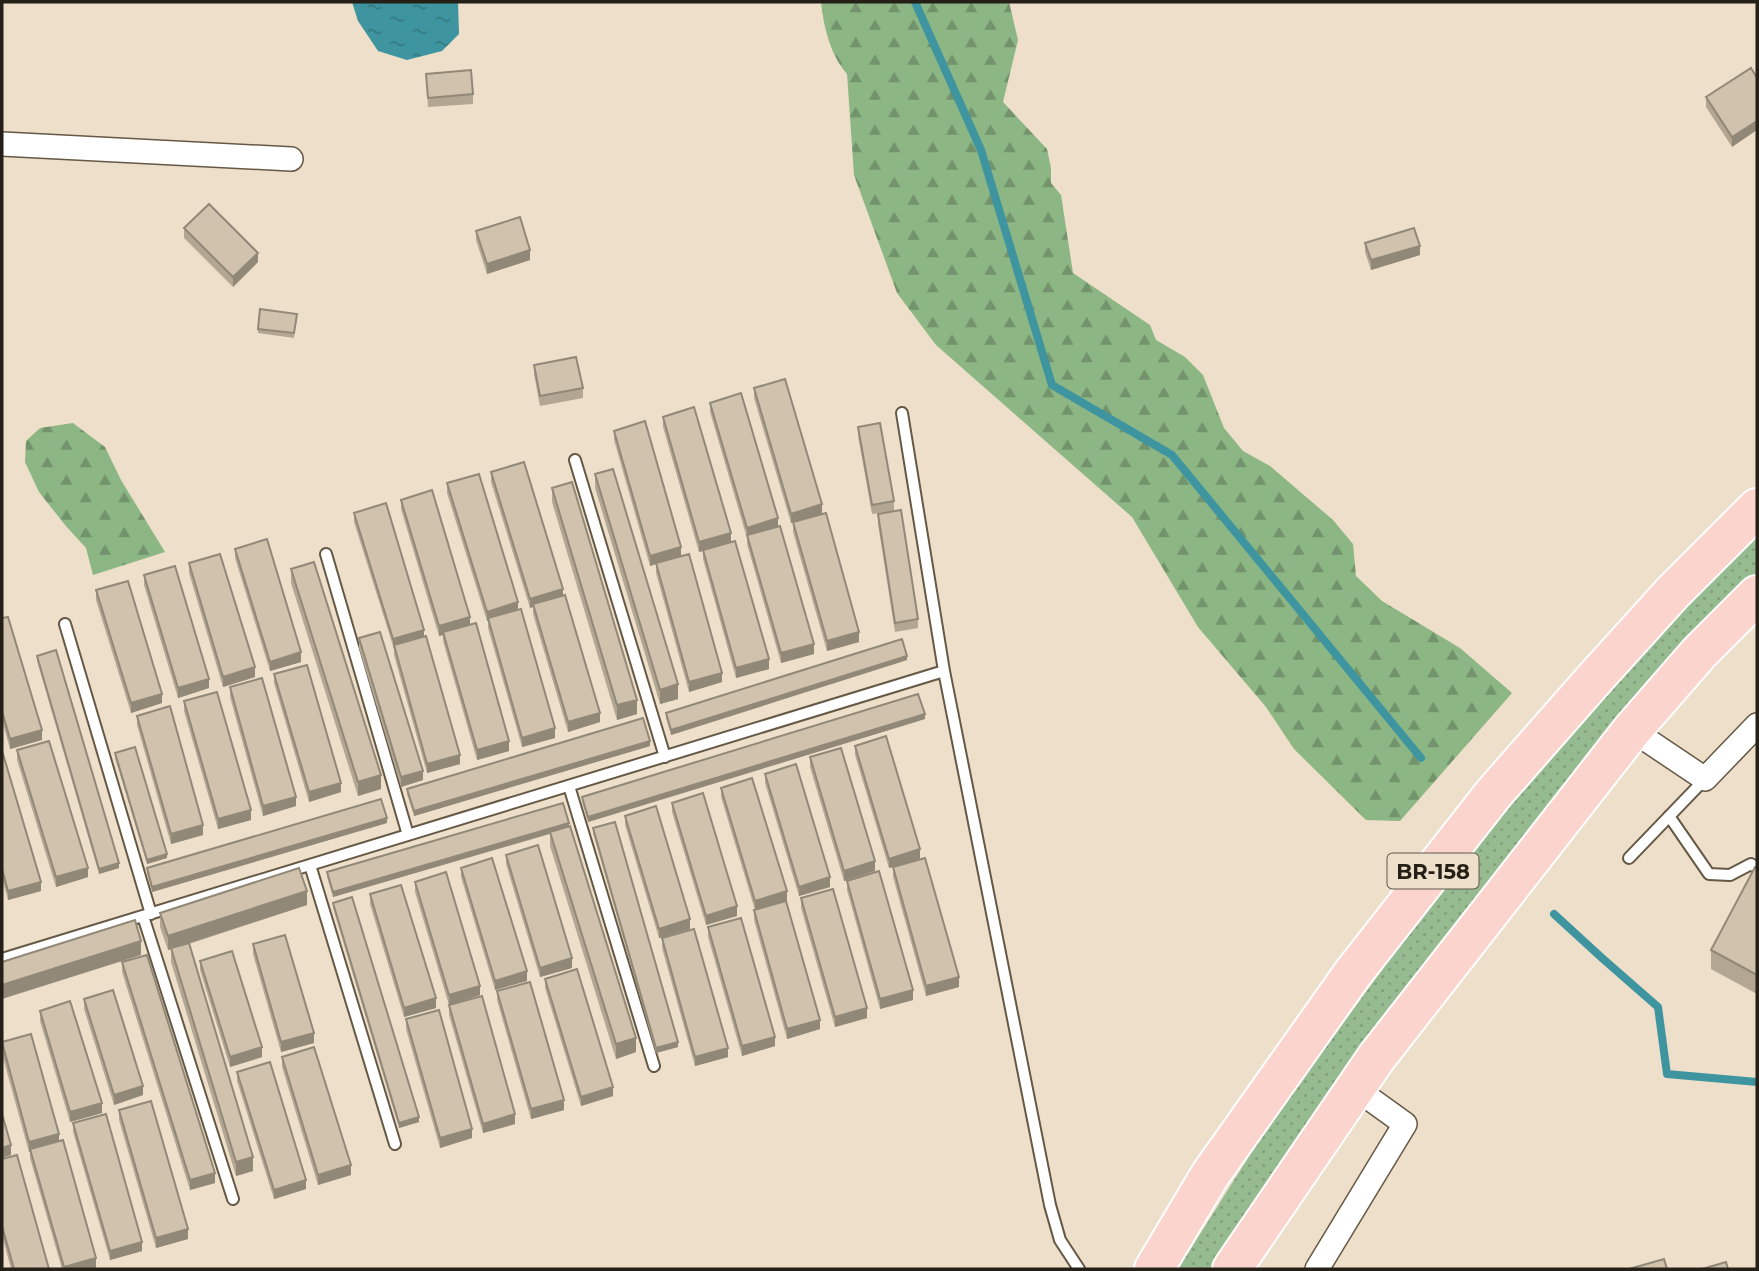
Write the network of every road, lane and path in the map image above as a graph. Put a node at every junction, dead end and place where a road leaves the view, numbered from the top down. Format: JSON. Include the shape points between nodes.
{"nodes":[{"id":1,"x":2,"y":144,"type":"edge"},
{"id":2,"x":290,"y":159,"type":"dead end"},
{"id":3,"x":902,"y":412,"type":"dead end"},
{"id":4,"x":575,"y":460,"type":"dead end"},
{"id":5,"x":1757,"y":508,"type":"edge"},
{"id":6,"x":326,"y":554,"type":"dead end"},
{"id":7,"x":1757,"y":595,"type":"edge"},
{"id":8,"x":65,"y":624,"type":"dead end"},
{"id":9,"x":944,"y":671,"type":"junction"},
{"id":10,"x":1757,"y":724,"type":"edge"},
{"id":11,"x":1632,"y":730,"type":"junction"},
{"id":12,"x":665,"y":757,"type":"junction"},
{"id":13,"x":1705,"y":779,"type":"junction"},
{"id":14,"x":569,"y":786,"type":"junction"},
{"id":15,"x":1669,"y":817,"type":"junction"},
{"id":16,"x":408,"y":835,"type":"junction"},
{"id":17,"x":1629,"y":858,"type":"dead end"},
{"id":18,"x":310,"y":865,"type":"junction"},
{"id":19,"x":1757,"y":868,"type":"edge"},
{"id":20,"x":147,"y":915,"type":"junction"},
{"id":21,"x":2,"y":959,"type":"edge"},
{"id":22,"x":654,"y":1066,"type":"dead end"},
{"id":23,"x":1355,"y":1088,"type":"junction"},
{"id":24,"x":395,"y":1144,"type":"dead end"},
{"id":25,"x":233,"y":1199,"type":"dead end"},
{"id":26,"x":1079,"y":1269,"type":"edge"},
{"id":27,"x":1154,"y":1269,"type":"edge"},
{"id":28,"x":1232,"y":1269,"type":"edge"},
{"id":29,"x":1317,"y":1269,"type":"edge"}],
"edges":[{"from":1,"to":2,"type":"street"},
{"from":3,"to":9,"type":"lane"},
{"from":4,"to":12,"type":"lane"},
{"from":5,"to":27,"type":"highway","number":"BR-158","via":[[1673,592],[1494,793],[1345,984],[1210,1175]]},
{"from":6,"to":16,"type":"lane"},
{"from":7,"to":11,"type":"highway","number":"BR-158"},
{"from":8,"to":20,"type":"lane"},
{"from":9,"to":12,"type":"lane"},
{"from":9,"to":26,"type":"lane","via":[[1050,1205],[1060,1240]]},
{"from":10,"to":13,"type":"street"},
{"from":11,"to":13,"type":"street"},
{"from":11,"to":23,"type":"highway","number":"BR-158"},
{"from":12,"to":14,"type":"lane"},
{"from":13,"to":15,"type":"lane"},
{"from":14,"to":16,"type":"lane"},
{"from":14,"to":22,"type":"lane"},
{"from":15,"to":17,"type":"lane"},
{"from":15,"to":19,"type":"lane","via":[[1709,874],[1730,875],[1751,864]]},
{"from":16,"to":18,"type":"lane"},
{"from":18,"to":20,"type":"lane"},
{"from":18,"to":24,"type":"lane"},
{"from":20,"to":21,"type":"lane"},
{"from":20,"to":25,"type":"lane"},
{"from":23,"to":28,"type":"highway","number":"BR-158"},
{"from":23,"to":29,"type":"street","via":[[1405,1124]]}]}
